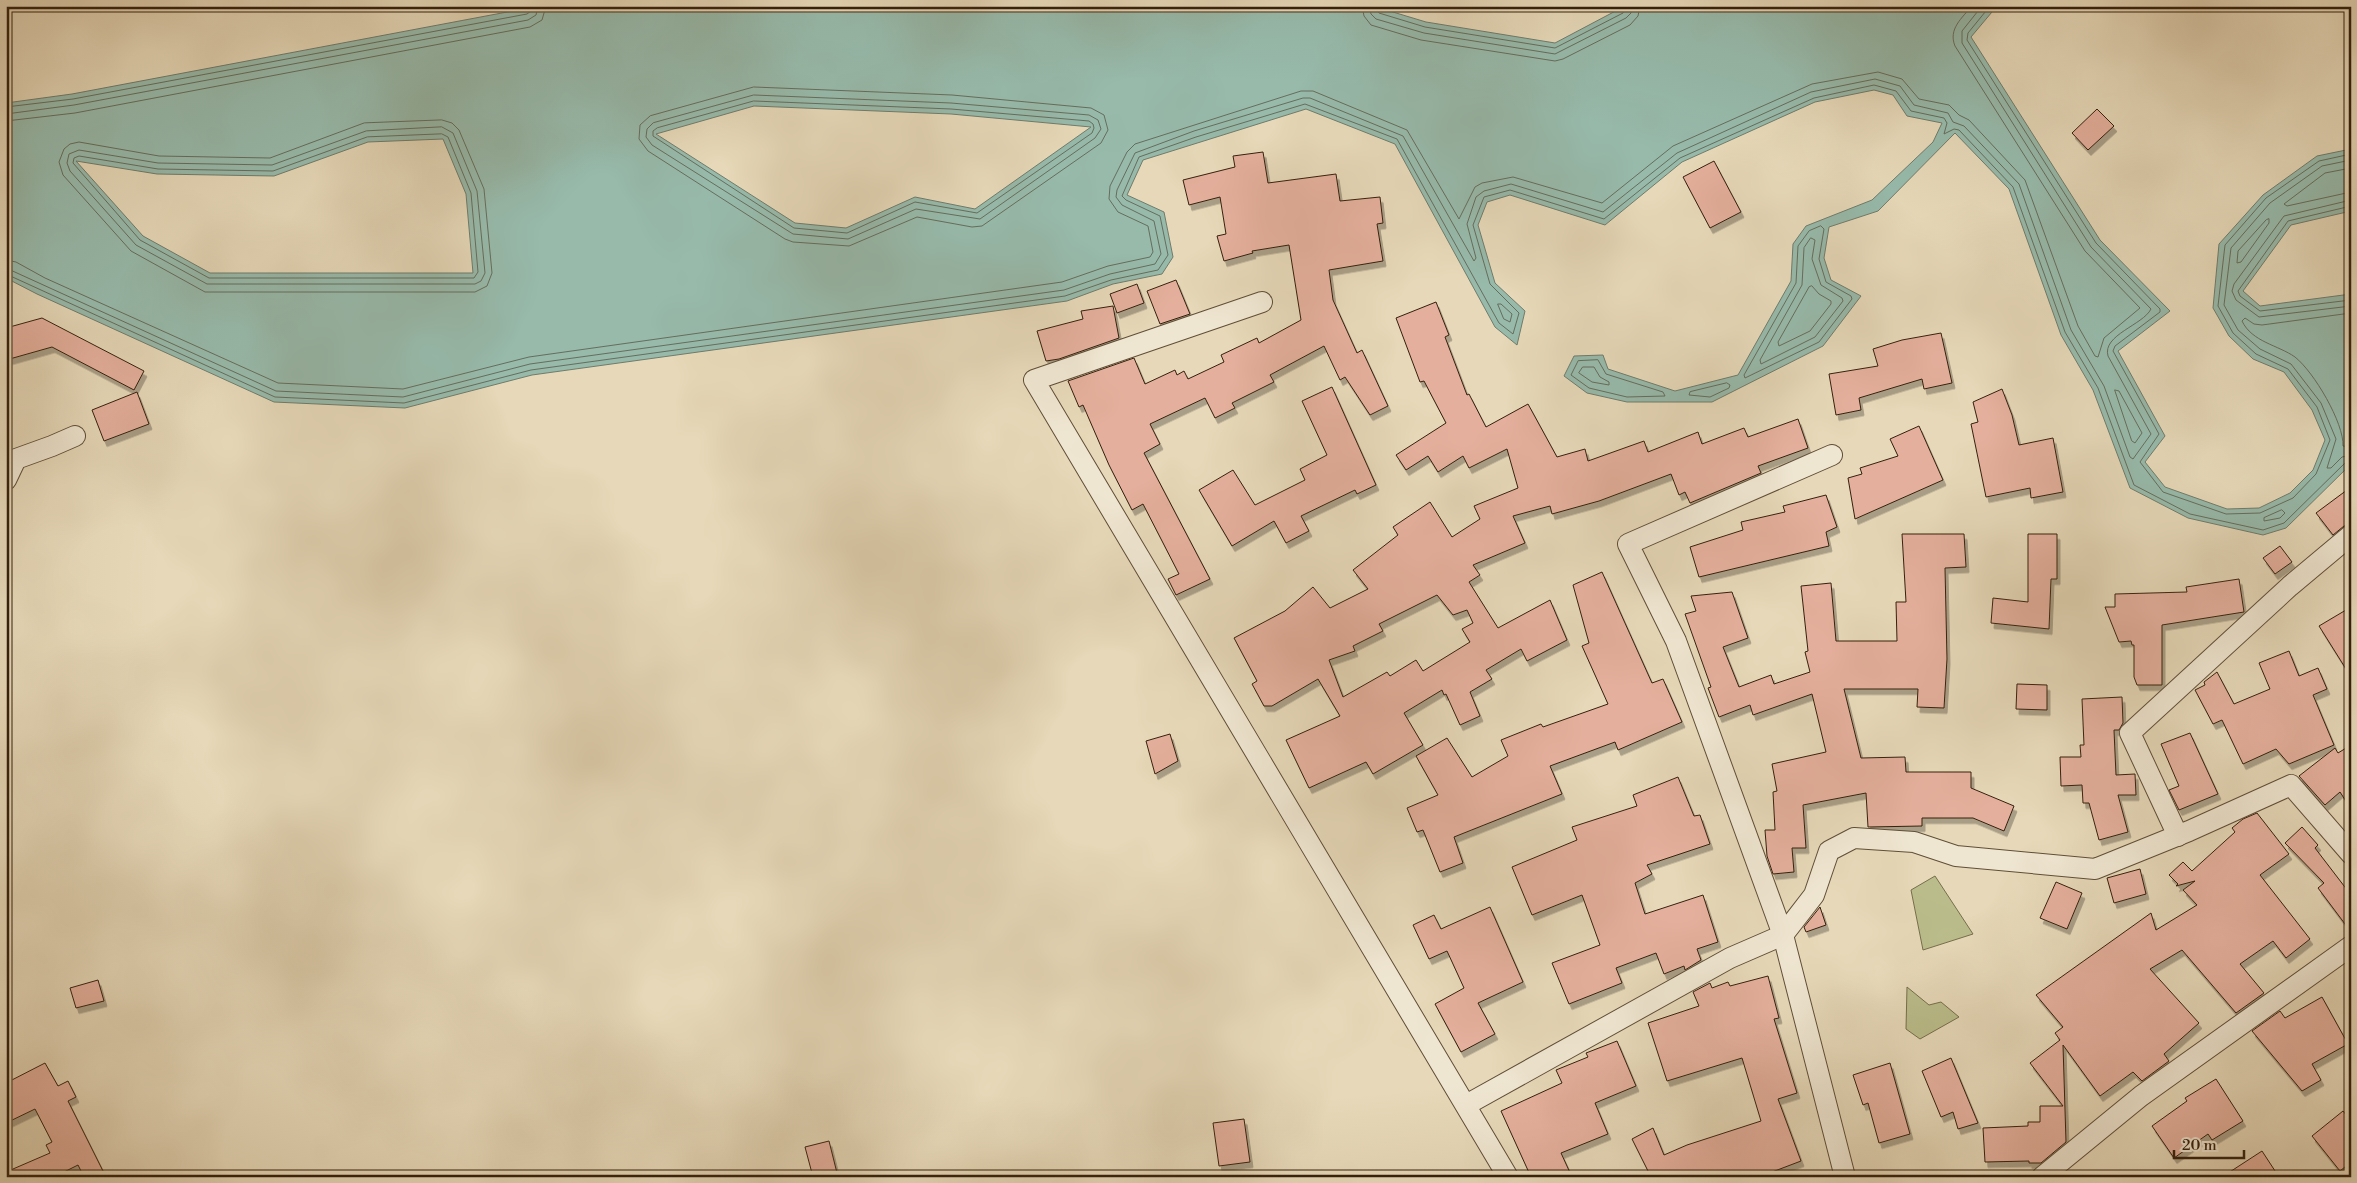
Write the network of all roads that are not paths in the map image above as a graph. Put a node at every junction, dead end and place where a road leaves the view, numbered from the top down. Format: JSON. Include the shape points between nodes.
{"nodes":[{"id":1,"x":1262,"y":302,"type":"dead end"},
{"id":2,"x":75,"y":436,"type":"dead end"},
{"id":3,"x":1832,"y":455,"type":"dead end"},
{"id":4,"x":6,"y":480,"type":"edge"},
{"id":5,"x":2351,"y":535,"type":"edge"},
{"id":6,"x":2178,"y":836,"type":"junction"},
{"id":7,"x":2348,"y":846,"type":"edge"},
{"id":8,"x":1783,"y":935,"type":"junction"},
{"id":9,"x":2351,"y":946,"type":"edge"},
{"id":10,"x":1466,"y":1105,"type":"junction"},
{"id":11,"x":1508,"y":1177,"type":"edge"},
{"id":12,"x":1844,"y":1177,"type":"edge"},
{"id":13,"x":2042,"y":1177,"type":"edge"}],
"edges":[{"from":1,"to":10,"type":"street","via":[[1034,380]]},
{"from":2,"to":4,"type":"street","via":[[16,458]]},
{"from":3,"to":8,"type":"street","via":[[1628,544],[1676,641]]},
{"from":5,"to":6,"type":"street","via":[[2290,586],[2130,732]]},
{"from":6,"to":7,"type":"street","via":[[2291,785]]},
{"from":6,"to":8,"type":"street","via":[[2095,869],[1956,856],[1914,842],[1854,838],[1829,852],[1814,895]]},
{"from":8,"to":10,"type":"street","via":[[1730,958]]},
{"from":8,"to":12,"type":"street"},
{"from":9,"to":13,"type":"street","via":[[2141,1096]]},
{"from":10,"to":11,"type":"street"}]}
